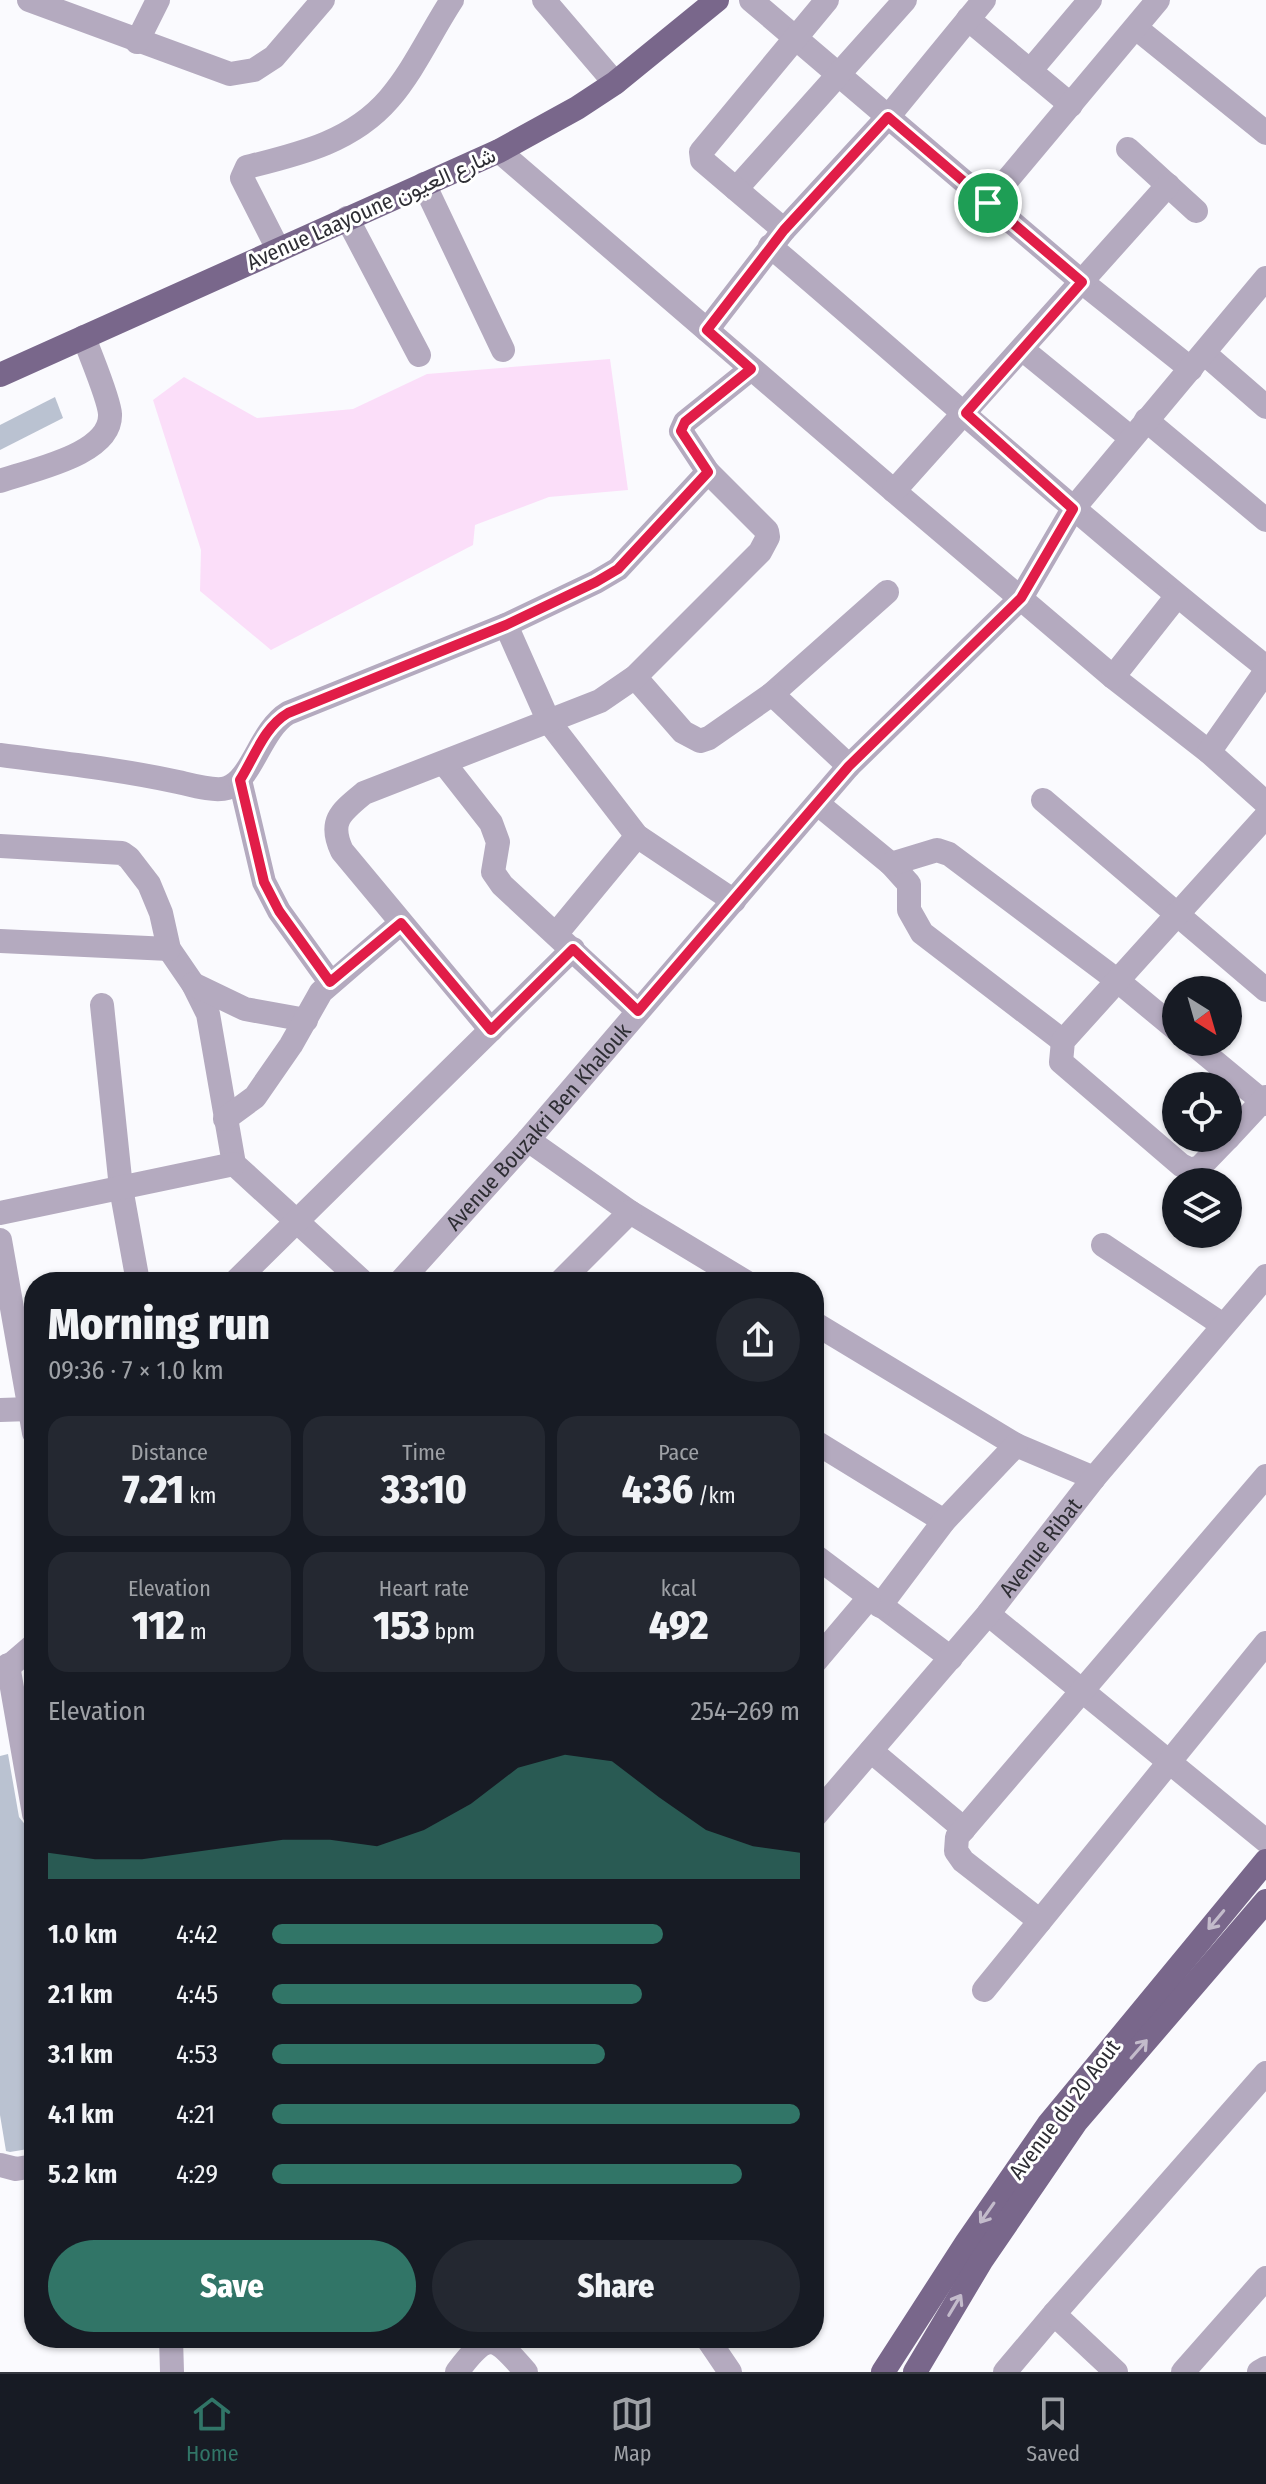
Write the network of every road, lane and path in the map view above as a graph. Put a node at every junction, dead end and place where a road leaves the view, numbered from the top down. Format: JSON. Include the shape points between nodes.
{"nodes":[{"id":1,"x":29,"y":0,"type":"edge"},
{"id":2,"x":158,"y":0,"type":"edge"},
{"id":3,"x":323,"y":0,"type":"edge"},
{"id":4,"x":452,"y":0,"type":"edge"},
{"id":5,"x":544,"y":0,"type":"edge"},
{"id":6,"x":717,"y":0,"type":"edge"},
{"id":7,"x":751,"y":0,"type":"edge"},
{"id":8,"x":827,"y":0,"type":"edge"},
{"id":9,"x":905,"y":0,"type":"edge"},
{"id":10,"x":984,"y":0,"type":"edge"},
{"id":11,"x":1090,"y":0,"type":"edge"},
{"id":12,"x":1158,"y":0,"type":"edge"},
{"id":13,"x":968,"y":19,"type":"junction"},
{"id":14,"x":1136,"y":28,"type":"junction"},
{"id":15,"x":794,"y":37,"type":"junction"},
{"id":16,"x":137,"y":42,"type":"junction"},
{"id":17,"x":1030,"y":71,"type":"junction"},
{"id":18,"x":839,"y":75,"type":"junction"},
{"id":19,"x":615,"y":83,"type":"junction"},
{"id":20,"x":1071,"y":105,"type":"junction"},
{"id":21,"x":888,"y":117,"type":"junction"},
{"id":22,"x":1266,"y":133,"type":"edge"},
{"id":23,"x":1128,"y":149,"type":"dead end"},
{"id":24,"x":499,"y":151,"type":"junction"},
{"id":25,"x":424,"y":184,"type":"junction"},
{"id":26,"x":1168,"y":185,"type":"junction"},
{"id":27,"x":736,"y":189,"type":"junction"},
{"id":28,"x":988,"y":203,"type":"junction"},
{"id":29,"x":1196,"y":211,"type":"dead end"},
{"id":30,"x":347,"y":218,"type":"junction"},
{"id":31,"x":777,"y":238,"type":"junction"},
{"id":32,"x":278,"y":249,"type":"junction"},
{"id":33,"x":1266,"y":278,"type":"edge"},
{"id":34,"x":1082,"y":282,"type":"junction"},
{"id":35,"x":707,"y":330,"type":"junction"},
{"id":36,"x":84,"y":337,"type":"junction"},
{"id":37,"x":1022,"y":349,"type":"junction"},
{"id":38,"x":503,"y":350,"type":"dead end"},
{"id":39,"x":419,"y":355,"type":"dead end"},
{"id":40,"x":1197,"y":361,"type":"junction"},
{"id":41,"x":751,"y":369,"type":"junction"},
{"id":42,"x":0,"y":375,"type":"edge"},
{"id":43,"x":1266,"y":407,"type":"edge"},
{"id":44,"x":966,"y":413,"type":"junction"},
{"id":45,"x":1138,"y":429,"type":"junction"},
{"id":46,"x":708,"y":472,"type":"junction"},
{"id":47,"x":0,"y":481,"type":"edge"},
{"id":48,"x":894,"y":491,"type":"junction"},
{"id":49,"x":1073,"y":509,"type":"junction"},
{"id":50,"x":1266,"y":520,"type":"edge"},
{"id":51,"x":887,"y":592,"type":"dead end"},
{"id":52,"x":1177,"y":596,"type":"junction"},
{"id":53,"x":1021,"y":598,"type":"junction"},
{"id":54,"x":506,"y":625,"type":"junction"},
{"id":55,"x":1266,"y":669,"type":"edge"},
{"id":56,"x":635,"y":677,"type":"junction"},
{"id":57,"x":1113,"y":677,"type":"junction"},
{"id":58,"x":772,"y":694,"type":"junction"},
{"id":59,"x":549,"y":722,"type":"junction"},
{"id":60,"x":1209,"y":752,"type":"junction"},
{"id":61,"x":0,"y":755,"type":"edge"},
{"id":62,"x":444,"y":763,"type":"junction"},
{"id":63,"x":849,"y":766,"type":"junction"},
{"id":64,"x":240,"y":780,"type":"junction"},
{"id":65,"x":1043,"y":800,"type":"dead end"},
{"id":66,"x":1266,"y":803,"type":"edge"},
{"id":67,"x":818,"y":804,"type":"junction"},
{"id":68,"x":1266,"y":816,"type":"edge"},
{"id":69,"x":637,"y":836,"type":"junction"},
{"id":70,"x":0,"y":846,"type":"edge"},
{"id":71,"x":891,"y":864,"type":"junction"},
{"id":72,"x":734,"y":901,"type":"junction"},
{"id":73,"x":1177,"y":913,"type":"junction"},
{"id":74,"x":401,"y":923,"type":"junction"},
{"id":75,"x":0,"y":941,"type":"edge"},
{"id":76,"x":565,"y":942,"type":"junction"},
{"id":77,"x":169,"y":949,"type":"junction"},
{"id":78,"x":1118,"y":981,"type":"junction"},
{"id":79,"x":330,"y":982,"type":"junction"},
{"id":80,"x":193,"y":984,"type":"junction"},
{"id":81,"x":1266,"y":990,"type":"edge"},
{"id":82,"x":102,"y":1005,"type":"dead end"},
{"id":83,"x":638,"y":1011,"type":"junction"},
{"id":84,"x":1162,"y":1017,"type":"edge"},
{"id":85,"x":306,"y":1020,"type":"junction"},
{"id":86,"x":491,"y":1030,"type":"junction"},
{"id":87,"x":1063,"y":1041,"type":"junction"},
{"id":88,"x":1209,"y":1056,"type":"edge"},
{"id":89,"x":1265,"y":1101,"type":"edge"},
{"id":90,"x":225,"y":1119,"type":"junction"},
{"id":91,"x":1242,"y":1124,"type":"edge"},
{"id":92,"x":528,"y":1140,"type":"junction"},
{"id":93,"x":1162,"y":1149,"type":"edge"},
{"id":94,"x":1166,"y":1152,"type":"edge"},
{"id":95,"x":1214,"y":1152,"type":"edge"},
{"id":96,"x":234,"y":1164,"type":"junction"},
{"id":97,"x":121,"y":1188,"type":"junction"},
{"id":98,"x":630,"y":1212,"type":"junction"},
{"id":99,"x":0,"y":1213,"type":"edge"},
{"id":100,"x":298,"y":1220,"type":"junction"},
{"id":101,"x":0,"y":1240,"type":"edge"},
{"id":102,"x":1103,"y":1245,"type":"dead end"},
{"id":103,"x":136,"y":1272,"type":"edge"},
{"id":104,"x":245,"y":1272,"type":"edge"},
{"id":105,"x":353,"y":1272,"type":"edge"},
{"id":106,"x":409,"y":1272,"type":"edge"},
{"id":107,"x":577,"y":1272,"type":"edge"},
{"id":108,"x":729,"y":1272,"type":"edge"},
{"id":109,"x":1266,"y":1276,"type":"edge"},
{"id":110,"x":1223,"y":1325,"type":"junction"},
{"id":111,"x":824,"y":1329,"type":"edge"},
{"id":112,"x":24,"y":1376,"type":"edge"},
{"id":113,"x":0,"y":1410,"type":"edge"},
{"id":114,"x":24,"y":1418,"type":"edge"},
{"id":115,"x":1016,"y":1445,"type":"junction"},
{"id":116,"x":824,"y":1447,"type":"edge"},
{"id":117,"x":1266,"y":1476,"type":"edge"},
{"id":118,"x":1094,"y":1478,"type":"junction"},
{"id":119,"x":944,"y":1521,"type":"junction"},
{"id":120,"x":824,"y":1563,"type":"edge"},
{"id":121,"x":875,"y":1602,"type":"junction"},
{"id":122,"x":988,"y":1614,"type":"junction"},
{"id":123,"x":1266,"y":1643,"type":"edge"},
{"id":124,"x":24,"y":1653,"type":"edge"},
{"id":125,"x":824,"y":1653,"type":"edge"},
{"id":126,"x":951,"y":1658,"type":"junction"},
{"id":127,"x":4,"y":1670,"type":"edge"},
{"id":128,"x":1081,"y":1690,"type":"junction"},
{"id":129,"x":871,"y":1751,"type":"junction"},
{"id":130,"x":1168,"y":1762,"type":"junction"},
{"id":131,"x":24,"y":1766,"type":"edge"},
{"id":132,"x":824,"y":1805,"type":"edge"},
{"id":133,"x":964,"y":1829,"type":"junction"},
{"id":134,"x":1266,"y":1841,"type":"edge"},
{"id":135,"x":1266,"y":1861,"type":"edge"},
{"id":136,"x":1266,"y":1901,"type":"edge"},
{"id":137,"x":1040,"y":1921,"type":"junction"},
{"id":138,"x":984,"y":1990,"type":"dead end"},
{"id":139,"x":1266,"y":2073,"type":"edge"},
{"id":140,"x":0,"y":2165,"type":"edge"},
{"id":141,"x":24,"y":2168,"type":"edge"},
{"id":142,"x":1266,"y":2278,"type":"edge"},
{"id":143,"x":1054,"y":2314,"type":"junction"},
{"id":144,"x":171,"y":2348,"type":"edge"},
{"id":145,"x":477,"y":2348,"type":"edge"},
{"id":146,"x":505,"y":2348,"type":"edge"},
{"id":147,"x":714,"y":2348,"type":"edge"},
{"id":148,"x":1266,"y":2368,"type":"edge"},
{"id":149,"x":172,"y":2372,"type":"edge"},
{"id":150,"x":457,"y":2372,"type":"edge"},
{"id":151,"x":526,"y":2372,"type":"edge"},
{"id":152,"x":730,"y":2372,"type":"edge"},
{"id":153,"x":883,"y":2372,"type":"edge"},
{"id":154,"x":915,"y":2372,"type":"edge"},
{"id":155,"x":1005,"y":2372,"type":"edge"},
{"id":156,"x":1116,"y":2372,"type":"edge"},
{"id":157,"x":1183,"y":2372,"type":"edge"},
{"id":158,"x":1259,"y":2372,"type":"edge"}],
"edges":[{"from":1,"to":16,"type":"street"},
{"from":2,"to":16,"type":"street"},
{"from":3,"to":16,"type":"street","via":[[274,57],[254,70],[230,74]]},
{"from":4,"to":32,"type":"street","via":[[377,112],[331,142],[242,172]]},
{"from":5,"to":19,"type":"street"},
{"from":6,"to":19,"type":"main road","name":"Avenue Laayoune شارع العيون"},
{"from":7,"to":15,"type":"street"},
{"from":8,"to":15,"type":"street"},
{"from":9,"to":18,"type":"street"},
{"from":10,"to":13,"type":"street"},
{"from":11,"to":17,"type":"street"},
{"from":12,"to":14,"type":"street"},
{"from":13,"to":17,"type":"street"},
{"from":13,"to":21,"type":"street"},
{"from":14,"to":20,"type":"street"},
{"from":14,"to":22,"type":"street"},
{"from":15,"to":18,"type":"street"},
{"from":15,"to":27,"type":"street","via":[[701,152],[702,160]]},
{"from":17,"to":20,"type":"street"},
{"from":18,"to":21,"type":"street"},
{"from":18,"to":27,"type":"street"},
{"from":19,"to":24,"type":"main road","name":"Avenue Laayoune شارع العيون"},
{"from":20,"to":28,"type":"street"},
{"from":21,"to":28,"type":"street"},
{"from":21,"to":31,"type":"street"},
{"from":23,"to":26,"type":"street"},
{"from":24,"to":25,"type":"main road","name":"Avenue Laayoune شارع العيون"},
{"from":24,"to":35,"type":"street"},
{"from":25,"to":30,"type":"main road","name":"Avenue Laayoune شارع العيون"},
{"from":25,"to":38,"type":"street"},
{"from":26,"to":29,"type":"street"},
{"from":26,"to":34,"type":"street"},
{"from":27,"to":31,"type":"street"},
{"from":28,"to":34,"type":"street"},
{"from":30,"to":32,"type":"main road","name":"Avenue Laayoune شارع العيون"},
{"from":30,"to":39,"type":"street"},
{"from":31,"to":35,"type":"street"},
{"from":31,"to":44,"type":"street"},
{"from":32,"to":36,"type":"main road","name":"Avenue Laayoune شارع العيون"},
{"from":33,"to":40,"type":"street","name":"Avenue Bouzakri Ben Khalouk"},
{"from":34,"to":37,"type":"street"},
{"from":34,"to":40,"type":"street"},
{"from":35,"to":41,"type":"street"},
{"from":36,"to":42,"type":"main road","name":"Avenue Laayoune شارع العيون"},
{"from":36,"to":47,"type":"street","via":[[110,414],[107,430],[90,449]]},
{"from":37,"to":44,"type":"street"},
{"from":37,"to":45,"type":"street"},
{"from":40,"to":43,"type":"street"},
{"from":40,"to":45,"type":"street","name":"Avenue Bouzakri Ben Khalouk"},
{"from":41,"to":46,"type":"street","via":[[685,422],[681,431]]},
{"from":41,"to":48,"type":"street"},
{"from":44,"to":48,"type":"street"},
{"from":44,"to":49,"type":"street"},
{"from":45,"to":49,"type":"street","name":"Avenue Bouzakri Ben Khalouk"},
{"from":45,"to":50,"type":"street"},
{"from":46,"to":54,"type":"street","via":[[618,569]]},
{"from":46,"to":56,"type":"street","via":[[768,537],[760,552]]},
{"from":48,"to":53,"type":"street"},
{"from":49,"to":52,"type":"street"},
{"from":49,"to":53,"type":"street","name":"Avenue Bouzakri Ben Khalouk"},
{"from":51,"to":58,"type":"street"},
{"from":52,"to":55,"type":"street"},
{"from":52,"to":57,"type":"street"},
{"from":53,"to":57,"type":"street"},
{"from":53,"to":63,"type":"street","name":"Avenue Bouzakri Ben Khalouk"},
{"from":54,"to":59,"type":"street"},
{"from":54,"to":64,"type":"street","via":[[288,713],[276,720]]},
{"from":55,"to":60,"type":"street"},
{"from":56,"to":58,"type":"street","via":[[683,732],[700,741]]},
{"from":56,"to":59,"type":"street","via":[[600,701]]},
{"from":57,"to":60,"type":"street"},
{"from":58,"to":63,"type":"street"},
{"from":59,"to":62,"type":"street"},
{"from":59,"to":69,"type":"street"},
{"from":60,"to":66,"type":"street"},
{"from":61,"to":64,"type":"street","via":[[226,789]]},
{"from":62,"to":74,"type":"street","via":[[364,793],[336,822],[342,851]]},
{"from":62,"to":76,"type":"street","via":[[491,823],[498,842],[493,872]]},
{"from":63,"to":67,"type":"street","name":"Avenue Bouzakri Ben Khalouk"},
{"from":64,"to":79,"type":"street","via":[[264,882]]},
{"from":65,"to":73,"type":"street"},
{"from":67,"to":71,"type":"street"},
{"from":67,"to":72,"type":"street","name":"Avenue Bouzakri Ben Khalouk"},
{"from":68,"to":73,"type":"street"},
{"from":69,"to":72,"type":"street"},
{"from":69,"to":76,"type":"street"},
{"from":70,"to":77,"type":"street","via":[[126,855],[155,896]]},
{"from":71,"to":78,"type":"street","via":[[937,850],[949,854]]},
{"from":71,"to":87,"type":"street","via":[[909,884],[909,910],[922,933]]},
{"from":72,"to":83,"type":"street","name":"Avenue Bouzakri Ben Khalouk"},
{"from":73,"to":78,"type":"street"},
{"from":73,"to":81,"type":"street"},
{"from":74,"to":79,"type":"street"},
{"from":74,"to":86,"type":"street"},
{"from":75,"to":77,"type":"street"},
{"from":76,"to":83,"type":"street"},
{"from":76,"to":86,"type":"street"},
{"from":77,"to":80,"type":"street"},
{"from":78,"to":84,"type":"street"},
{"from":78,"to":87,"type":"street"},
{"from":79,"to":85,"type":"street"},
{"from":80,"to":85,"type":"street","via":[[245,1009]]},
{"from":80,"to":90,"type":"street","via":[[208,1014]]},
{"from":82,"to":97,"type":"street"},
{"from":83,"to":92,"type":"street","name":"Avenue Bouzakri Ben Khalouk"},
{"from":85,"to":90,"type":"street","via":[[255,1097]]},
{"from":86,"to":100,"type":"street"},
{"from":87,"to":93,"type":"street","via":[[1061,1062]]},
{"from":88,"to":89,"type":"street"},
{"from":89,"to":91,"type":"street"},
{"from":90,"to":96,"type":"street"},
{"from":92,"to":98,"type":"street"},
{"from":92,"to":106,"type":"street","name":"Avenue Bouzakri Ben Khalouk"},
{"from":94,"to":95,"type":"street","via":[[1191,1170]]},
{"from":96,"to":97,"type":"street"},
{"from":96,"to":100,"type":"street"},
{"from":97,"to":99,"type":"street"},
{"from":97,"to":103,"type":"street"},
{"from":98,"to":107,"type":"street"},
{"from":98,"to":108,"type":"street"},
{"from":100,"to":104,"type":"street"},
{"from":100,"to":105,"type":"street"},
{"from":101,"to":112,"type":"street"},
{"from":102,"to":110,"type":"street"},
{"from":109,"to":110,"type":"street","name":"Avenue Ribat"},
{"from":110,"to":118,"type":"street","name":"Avenue Ribat"},
{"from":111,"to":115,"type":"street"},
{"from":113,"to":114,"type":"street"},
{"from":115,"to":118,"type":"street"},
{"from":115,"to":119,"type":"street"},
{"from":116,"to":119,"type":"street"},
{"from":117,"to":128,"type":"street"},
{"from":118,"to":122,"type":"street","name":"Avenue Ribat"},
{"from":119,"to":121,"type":"street"},
{"from":120,"to":121,"type":"street"},
{"from":121,"to":125,"type":"street"},
{"from":121,"to":126,"type":"street"},
{"from":122,"to":126,"type":"street","name":"Avenue Ribat"},
{"from":122,"to":128,"type":"street"},
{"from":123,"to":130,"type":"street"},
{"from":124,"to":127,"type":"street"},
{"from":126,"to":129,"type":"street","name":"Avenue Ribat"},
{"from":127,"to":131,"type":"street"},
{"from":128,"to":130,"type":"street"},
{"from":128,"to":133,"type":"street"},
{"from":129,"to":132,"type":"street","name":"Avenue Ribat"},
{"from":129,"to":133,"type":"street"},
{"from":130,"to":134,"type":"street"},
{"from":130,"to":137,"type":"street"},
{"from":133,"to":137,"type":"street","via":[[955,1844],[963,1861]]},
{"from":135,"to":153,"type":"main road","name":"Avenue du 20 Aout","one_way":true,"via":[[1048,2125]]},
{"from":154,"to":136,"type":"main road","name":"Avenue du 20 Aout","one_way":true,"via":[[981,2261],[1076,2122]]},
{"from":137,"to":138,"type":"street"},
{"from":139,"to":143,"type":"street"},
{"from":140,"to":141,"type":"street"},
{"from":142,"to":157,"type":"street"},
{"from":143,"to":155,"type":"street"},
{"from":143,"to":156,"type":"street"},
{"from":144,"to":149,"type":"street"},
{"from":145,"to":150,"type":"street"},
{"from":146,"to":151,"type":"street"},
{"from":147,"to":152,"type":"street"},
{"from":148,"to":158,"type":"street"}]}
